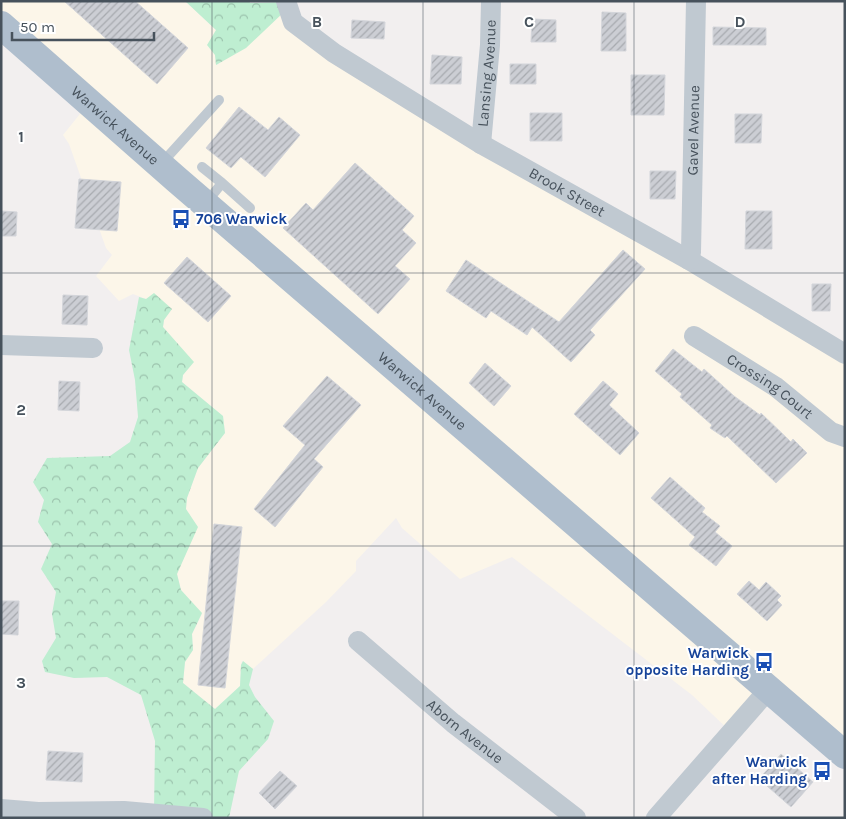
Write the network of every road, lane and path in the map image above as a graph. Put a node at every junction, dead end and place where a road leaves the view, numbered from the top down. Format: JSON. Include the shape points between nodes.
{"nodes":[{"id":1,"x":286,"y":1,"type":"edge"},
{"id":2,"x":491,"y":1,"type":"edge"},
{"id":3,"x":696,"y":1,"type":"edge"},
{"id":4,"x":1,"y":25,"type":"edge"},
{"id":5,"x":219,"y":100,"type":"dead end"},
{"id":6,"x":480,"y":144,"type":"junction"},
{"id":7,"x":160,"y":164,"type":"junction"},
{"id":8,"x":202,"y":166,"type":"dead end"},
{"id":9,"x":213,"y":194,"type":"junction"},
{"id":10,"x":250,"y":208,"type":"dead end"},
{"id":11,"x":689,"y":260,"type":"junction"},
{"id":12,"x":694,"y":336,"type":"dead end"},
{"id":13,"x":1,"y":345,"type":"edge"},
{"id":14,"x":93,"y":348,"type":"dead end"},
{"id":15,"x":845,"y":354,"type":"edge"},
{"id":16,"x":845,"y":437,"type":"edge"},
{"id":17,"x":358,"y":641,"type":"dead end"},
{"id":18,"x":769,"y":689,"type":"junction"},
{"id":19,"x":845,"y":754,"type":"edge"},
{"id":20,"x":1,"y":809,"type":"edge"},
{"id":21,"x":204,"y":818,"type":"edge"},
{"id":22,"x":576,"y":818,"type":"edge"},
{"id":23,"x":656,"y":818,"type":"edge"}],
"edges":[{"from":1,"to":6,"type":"street","name":"Brook Street","via":[[293,22],[334,53]]},
{"from":2,"to":6,"type":"street","name":"Lansing Avenue"},
{"from":3,"to":11,"type":"street","name":"Gavel Avenue"},
{"from":4,"to":7,"type":"main road","name":"Warwick Avenue"},
{"from":5,"to":7,"type":"lane"},
{"from":6,"to":11,"type":"street","name":"Brook Street"},
{"from":7,"to":9,"type":"main road","name":"Warwick Avenue"},
{"from":8,"to":9,"type":"lane"},
{"from":9,"to":10,"type":"lane"},
{"from":9,"to":18,"type":"main road","name":"Warwick Avenue"},
{"from":11,"to":15,"type":"street","name":"Brook Street"},
{"from":12,"to":16,"type":"street","name":"Crossing Court","via":[[776,387],[831,432]]},
{"from":13,"to":14,"type":"street"},
{"from":17,"to":22,"type":"street","name":"Aborn Avenue","via":[[453,723]]},
{"from":18,"to":19,"type":"main road","name":"Warwick Avenue"},
{"from":18,"to":23,"type":"street"},
{"from":20,"to":21,"type":"street"}]}
